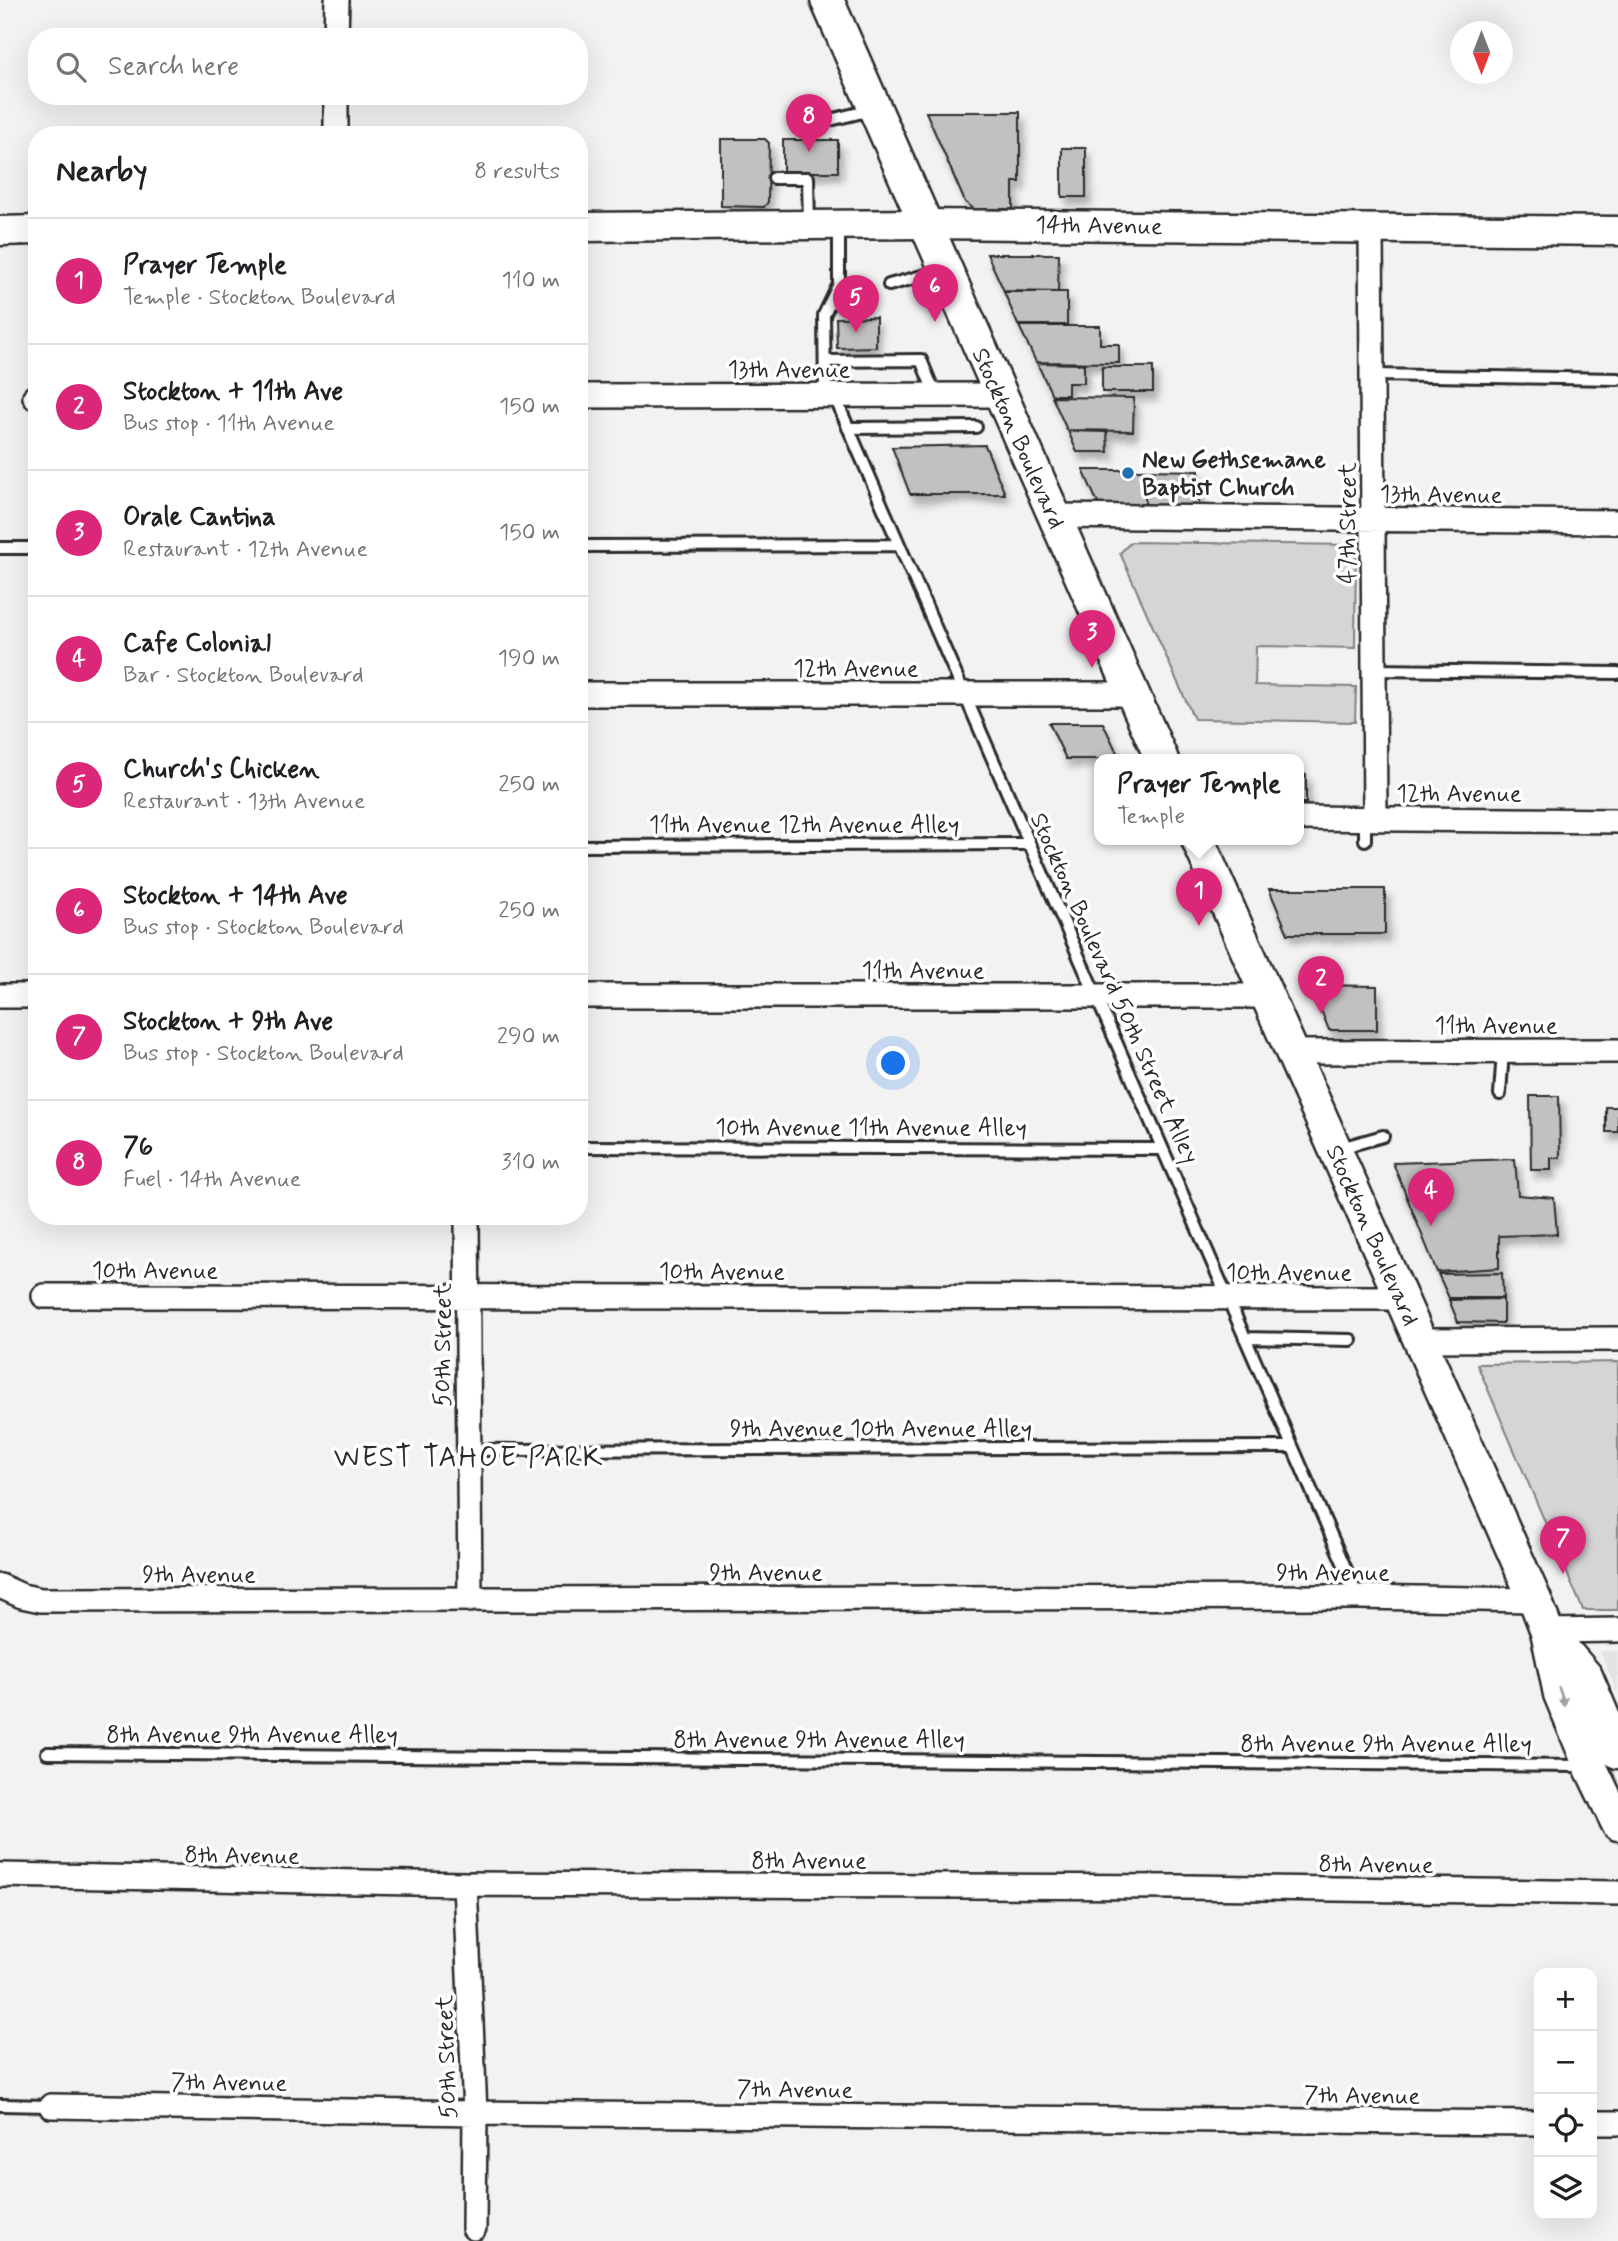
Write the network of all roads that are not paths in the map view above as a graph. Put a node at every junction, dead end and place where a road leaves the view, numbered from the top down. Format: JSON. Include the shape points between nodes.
{"nodes":[{"id":1,"x":337,"y":0,"type":"edge"},
{"id":2,"x":827,"y":0,"type":"edge"},
{"id":3,"x":336,"y":28,"type":"edge"},
{"id":4,"x":336,"y":105,"type":"edge"},
{"id":5,"x":874,"y":109,"type":"junction"},
{"id":6,"x":830,"y":120,"type":"dead end"},
{"id":7,"x":336,"y":126,"type":"edge"},
{"id":8,"x":774,"y":178,"type":"dead end"},
{"id":9,"x":924,"y":224,"type":"junction"},
{"id":10,"x":809,"y":225,"type":"junction"},
{"id":11,"x":839,"y":225,"type":"junction"},
{"id":12,"x":588,"y":227,"type":"edge"},
{"id":13,"x":1370,"y":228,"type":"junction"},
{"id":14,"x":28,"y":230,"type":"edge"},
{"id":15,"x":0,"y":231,"type":"edge"},
{"id":16,"x":1618,"y":231,"type":"edge"},
{"id":17,"x":944,"y":270,"type":"junction"},
{"id":18,"x":889,"y":285,"type":"dead end"},
{"id":19,"x":825,"y":361,"type":"junction"},
{"id":20,"x":1372,"y":375,"type":"junction"},
{"id":21,"x":1618,"y":379,"type":"edge"},
{"id":22,"x":936,"y":395,"type":"junction"},
{"id":23,"x":1000,"y":395,"type":"junction"},
{"id":24,"x":588,"y":396,"type":"edge"},
{"id":25,"x":829,"y":396,"type":"junction"},
{"id":26,"x":848,"y":428,"type":"junction"},
{"id":27,"x":976,"y":428,"type":"dead end"},
{"id":28,"x":1054,"y":516,"type":"junction"},
{"id":29,"x":1373,"y":520,"type":"junction"},
{"id":30,"x":1618,"y":523,"type":"edge"},
{"id":31,"x":899,"y":545,"type":"junction"},
{"id":32,"x":588,"y":546,"type":"edge"},
{"id":33,"x":0,"y":548,"type":"edge"},
{"id":34,"x":28,"y":548,"type":"edge"},
{"id":35,"x":1374,"y":670,"type":"junction"},
{"id":36,"x":1618,"y":673,"type":"edge"},
{"id":37,"x":588,"y":694,"type":"edge"},
{"id":38,"x":964,"y":694,"type":"junction"},
{"id":39,"x":1133,"y":694,"type":"junction"},
{"id":40,"x":1159,"y":754,"type":"edge"},
{"id":41,"x":1304,"y":819,"type":"edge"},
{"id":42,"x":1618,"y":821,"type":"edge"},
{"id":43,"x":1368,"y":825,"type":"junction"},
{"id":44,"x":1029,"y":844,"type":"junction"},
{"id":45,"x":1200,"y":845,"type":"edge"},
{"id":46,"x":588,"y":846,"type":"edge"},
{"id":47,"x":0,"y":996,"type":"edge"},
{"id":48,"x":28,"y":996,"type":"edge"},
{"id":49,"x":588,"y":996,"type":"edge"},
{"id":50,"x":1096,"y":996,"type":"junction"},
{"id":51,"x":1266,"y":996,"type":"junction"},
{"id":52,"x":1503,"y":1051,"type":"junction"},
{"id":53,"x":1618,"y":1051,"type":"edge"},
{"id":54,"x":1291,"y":1052,"type":"junction"},
{"id":55,"x":1500,"y":1094,"type":"dead end"},
{"id":56,"x":1383,"y":1136,"type":"dead end"},
{"id":57,"x":588,"y":1147,"type":"edge"},
{"id":58,"x":1162,"y":1149,"type":"junction"},
{"id":59,"x":1334,"y":1149,"type":"junction"},
{"id":60,"x":467,"y":1225,"type":"edge"},
{"id":61,"x":44,"y":1296,"type":"dead end"},
{"id":62,"x":468,"y":1297,"type":"junction"},
{"id":63,"x":1227,"y":1298,"type":"junction"},
{"id":64,"x":1401,"y":1298,"type":"junction"},
{"id":65,"x":1245,"y":1338,"type":"junction"},
{"id":66,"x":1618,"y":1339,"type":"edge"},
{"id":67,"x":1351,"y":1340,"type":"dead end"},
{"id":68,"x":1419,"y":1340,"type":"junction"},
{"id":69,"x":1292,"y":1447,"type":"junction"},
{"id":70,"x":469,"y":1450,"type":"junction"},
{"id":71,"x":0,"y":1586,"type":"edge"},
{"id":72,"x":1358,"y":1597,"type":"junction"},
{"id":73,"x":470,"y":1600,"type":"junction"},
{"id":74,"x":1535,"y":1600,"type":"junction"},
{"id":75,"x":1547,"y":1630,"type":"junction"},
{"id":76,"x":1618,"y":1630,"type":"edge"},
{"id":77,"x":1618,"y":1752,"type":"edge"},
{"id":78,"x":47,"y":1754,"type":"dead end"},
{"id":79,"x":1590,"y":1766,"type":"junction"},
{"id":80,"x":1618,"y":1824,"type":"edge"},
{"id":81,"x":0,"y":1875,"type":"edge"},
{"id":82,"x":465,"y":1885,"type":"junction"},
{"id":83,"x":1618,"y":1894,"type":"edge"},
{"id":84,"x":0,"y":2105,"type":"edge"},
{"id":85,"x":51,"y":2106,"type":"joint"},
{"id":86,"x":475,"y":2113,"type":"junction"},
{"id":87,"x":1534,"y":2123,"type":"edge"},
{"id":88,"x":1597,"y":2123,"type":"edge"},
{"id":89,"x":1618,"y":2123,"type":"edge"},
{"id":90,"x":474,"y":2228,"type":"dead end"}],
"edges":[{"from":1,"to":3,"type":"street"},
{"from":2,"to":5,"type":"main road","name":"Stockton Boulevard"},
{"from":4,"to":7,"type":"street"},
{"from":5,"to":6,"type":"lane"},
{"from":5,"to":9,"type":"main road","name":"Stockton Boulevard"},
{"from":8,"to":10,"type":"lane","via":[[808,178]]},
{"from":9,"to":11,"type":"street","name":"14th Avenue"},
{"from":9,"to":13,"type":"street","name":"14th Avenue"},
{"from":9,"to":17,"type":"main road","name":"Stockton Boulevard"},
{"from":10,"to":11,"type":"street","name":"14th Avenue"},
{"from":10,"to":12,"type":"street","name":"14th Avenue"},
{"from":11,"to":19,"type":"lane","via":[[839,284],[824,315]]},
{"from":13,"to":16,"type":"street","name":"14th Avenue"},
{"from":13,"to":20,"type":"street","name":"47th Street"},
{"from":14,"to":15,"type":"street"},
{"from":17,"to":18,"type":"lane"},
{"from":17,"to":23,"type":"main road","name":"Stockton Boulevard"},
{"from":19,"to":22,"type":"lane","via":[[921,360]]},
{"from":19,"to":25,"type":"lane"},
{"from":20,"to":21,"type":"lane"},
{"from":20,"to":29,"type":"street","name":"47th Street"},
{"from":22,"to":23,"type":"street","name":"13th Avenue"},
{"from":22,"to":25,"type":"street","name":"13th Avenue"},
{"from":23,"to":28,"type":"main road","name":"Stockton Boulevard"},
{"from":24,"to":25,"type":"street","name":"13th Avenue"},
{"from":25,"to":26,"type":"lane","name":"Stockton Boulevard 50th Street Alley"},
{"from":26,"to":27,"type":"lane"},
{"from":26,"to":31,"type":"lane","name":"Stockton Boulevard 50th Street Alley"},
{"from":28,"to":29,"type":"street","name":"13th Avenue"},
{"from":28,"to":39,"type":"main road","name":"Stockton Boulevard"},
{"from":29,"to":30,"type":"street","name":"13th Avenue"},
{"from":29,"to":35,"type":"street","name":"47th Street"},
{"from":31,"to":32,"type":"lane"},
{"from":31,"to":38,"type":"lane","name":"Stockton Boulevard 50th Street Alley"},
{"from":33,"to":34,"type":"lane"},
{"from":35,"to":36,"type":"lane"},
{"from":35,"to":43,"type":"street","name":"47th Street"},
{"from":37,"to":38,"type":"street","name":"12th Avenue"},
{"from":38,"to":39,"type":"street","name":"12th Avenue"},
{"from":38,"to":44,"type":"lane","name":"Stockton Boulevard 50th Street Alley"},
{"from":39,"to":40,"type":"main road","name":"Stockton Boulevard"},
{"from":41,"to":43,"type":"street","name":"12th Avenue"},
{"from":42,"to":43,"type":"street","name":"12th Avenue"},
{"from":44,"to":46,"type":"lane","name":"11th Avenue 12th Avenue Alley"},
{"from":44,"to":50,"type":"lane","name":"Stockton Boulevard 50th Street Alley"},
{"from":45,"to":51,"type":"main road","name":"Stockton Boulevard"},
{"from":47,"to":48,"type":"street"},
{"from":49,"to":50,"type":"street","name":"11th Avenue"},
{"from":50,"to":51,"type":"street","name":"11th Avenue"},
{"from":50,"to":58,"type":"lane","name":"Stockton Boulevard 50th Street Alley"},
{"from":51,"to":54,"type":"main road","name":"Stockton Boulevard"},
{"from":52,"to":53,"type":"street","name":"11th Avenue"},
{"from":52,"to":54,"type":"street","name":"11th Avenue"},
{"from":52,"to":55,"type":"lane"},
{"from":54,"to":59,"type":"main road","name":"Stockton Boulevard"},
{"from":56,"to":59,"type":"lane"},
{"from":57,"to":58,"type":"lane","name":"10th Avenue 11th Avenue Alley"},
{"from":58,"to":63,"type":"lane","name":"Stockton Boulevard 50th Street Alley"},
{"from":59,"to":64,"type":"main road","name":"Stockton Boulevard"},
{"from":60,"to":62,"type":"street","name":"50th Street"},
{"from":61,"to":62,"type":"street","name":"10th Avenue"},
{"from":62,"to":63,"type":"street","name":"10th Avenue"},
{"from":62,"to":70,"type":"street","name":"50th Street"},
{"from":63,"to":64,"type":"street","name":"10th Avenue"},
{"from":63,"to":65,"type":"lane","name":"Stockton Boulevard 50th Street Alley"},
{"from":64,"to":68,"type":"main road","name":"Stockton Boulevard"},
{"from":65,"to":67,"type":"lane"},
{"from":65,"to":69,"type":"lane","name":"Stockton Boulevard 50th Street Alley"},
{"from":66,"to":68,"type":"street"},
{"from":68,"to":74,"type":"main road","name":"Stockton Boulevard"},
{"from":69,"to":70,"type":"lane","name":"9th Avenue 10th Avenue Alley"},
{"from":69,"to":72,"type":"lane","name":"Stockton Boulevard 50th Street Alley"},
{"from":70,"to":73,"type":"street","name":"50th Street"},
{"from":71,"to":73,"type":"street","name":"9th Avenue","via":[[41,1600]]},
{"from":72,"to":73,"type":"street","name":"9th Avenue"},
{"from":72,"to":74,"type":"street","name":"9th Avenue"},
{"from":74,"to":75,"type":"main road","name":"Stockton Boulevard"},
{"from":75,"to":76,"type":"street"},
{"from":75,"to":77,"type":"main road","name":"Stockton Boulevard","via":[[1586,1676]]},
{"from":75,"to":79,"type":"main road","name":"Stockton Boulevard","one_way":true,"via":[[1560,1694]]},
{"from":78,"to":79,"type":"lane","name":"8th Avenue 9th Avenue Alley"},
{"from":79,"to":80,"type":"main road","name":"Stockton Boulevard"},
{"from":81,"to":82,"type":"street","name":"8th Avenue"},
{"from":82,"to":83,"type":"street","name":"8th Avenue","via":[[1183,1887]]},
{"from":82,"to":86,"type":"street","name":"50th Street"},
{"from":84,"to":85,"type":"lane"},
{"from":85,"to":86,"type":"street","name":"7th Avenue"},
{"from":86,"to":87,"type":"street","name":"7th Avenue"},
{"from":86,"to":90,"type":"street","name":"50th Street"},
{"from":88,"to":89,"type":"street"}]}
